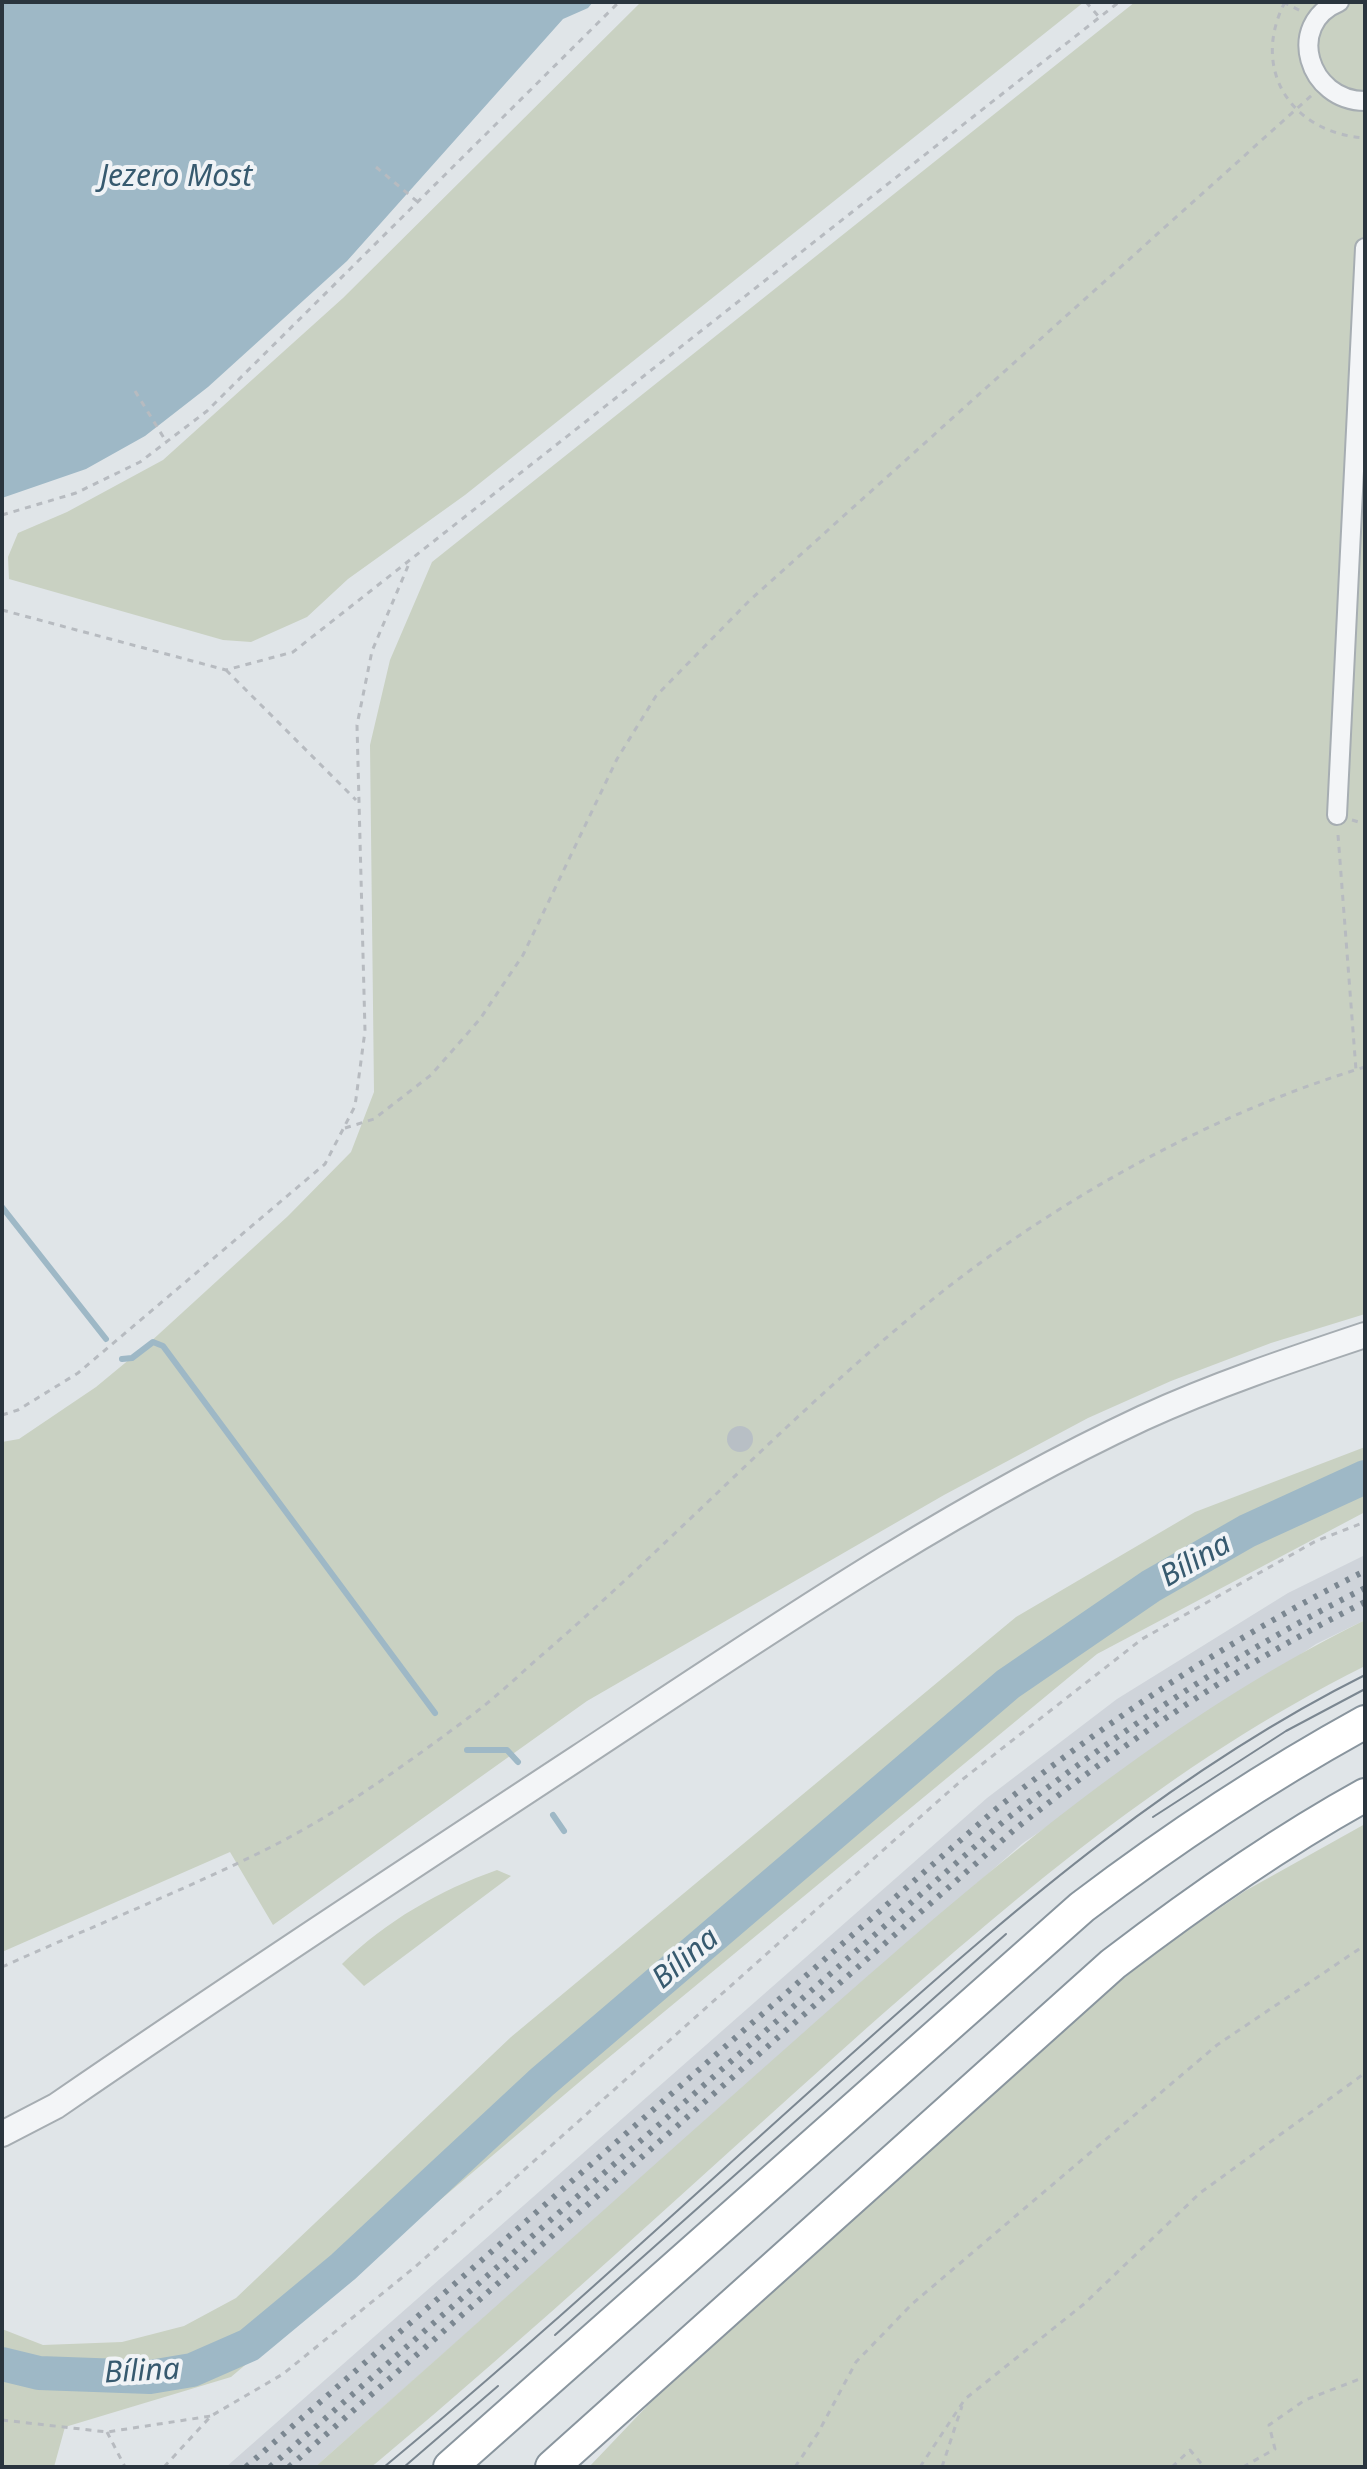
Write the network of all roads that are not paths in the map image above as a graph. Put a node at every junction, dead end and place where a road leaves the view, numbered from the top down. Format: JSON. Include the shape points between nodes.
{"nodes":[{"id":1,"x":1339,"y":2,"type":"edge"},
{"id":2,"x":1365,"y":101,"type":"edge"},
{"id":3,"x":1365,"y":248,"type":"edge"},
{"id":4,"x":1337,"y":815,"type":"road end"},
{"id":5,"x":1365,"y":1335,"type":"edge"},
{"id":6,"x":1365,"y":1722,"type":"edge"},
{"id":7,"x":1365,"y":1795,"type":"edge"},
{"id":8,"x":2,"y":2134,"type":"edge"},
{"id":9,"x":450,"y":2467,"type":"edge"},
{"id":10,"x":552,"y":2467,"type":"edge"}],
"edges":[{"from":1,"to":2,"type":"street","via":[[1317,19],[1309,59],[1323,85],[1350,101]]},
{"from":3,"to":4,"type":"street"},
{"from":5,"to":8,"type":"street","via":[[1146,1417],[952,1521],[750,1644],[56,2106]]},
{"from":6,"to":9,"type":"highway","via":[[1261,1781],[1082,1907]]},
{"from":7,"to":10,"type":"highway","via":[[1299,1831],[1113,1964]]}]}
